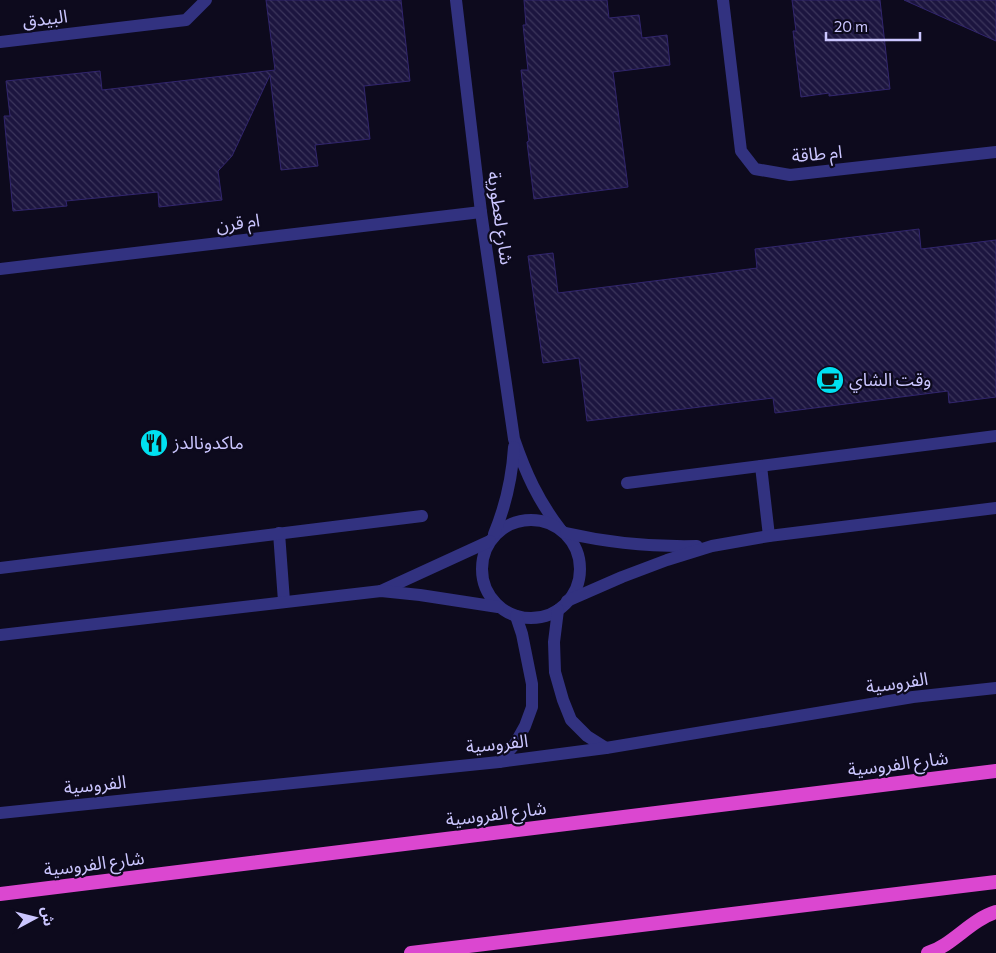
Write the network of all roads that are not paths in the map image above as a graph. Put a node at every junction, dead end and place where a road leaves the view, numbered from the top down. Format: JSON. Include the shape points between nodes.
{"nodes":[{"id":1,"x":206,"y":0,"type":"edge"},
{"id":2,"x":456,"y":0,"type":"edge"},
{"id":3,"x":723,"y":0,"type":"edge"},
{"id":4,"x":0,"y":42,"type":"edge"},
{"id":5,"x":996,"y":152,"type":"edge"},
{"id":6,"x":481,"y":212,"type":"junction"},
{"id":7,"x":0,"y":269,"type":"edge"},
{"id":8,"x":996,"y":436,"type":"edge"},
{"id":9,"x":514,"y":439,"type":"junction"},
{"id":10,"x":761,"y":466,"type":"junction"},
{"id":11,"x":627,"y":483,"type":"dead end"},
{"id":12,"x":996,"y":508,"type":"edge"},
{"id":13,"x":422,"y":516,"type":"dead end"},
{"id":14,"x":563,"y":531,"type":"junction"},
{"id":15,"x":279,"y":533,"type":"junction"},
{"id":16,"x":769,"y":536,"type":"junction"},
{"id":17,"x":491,"y":540,"type":"junction"},
{"id":18,"x":712,"y":546,"type":"junction"},
{"id":19,"x":0,"y":568,"type":"edge"},
{"id":20,"x":381,"y":591,"type":"junction"},
{"id":21,"x":284,"y":601,"type":"junction"},
{"id":22,"x":563,"y":605,"type":"junction"},
{"id":23,"x":498,"y":607,"type":"junction"},
{"id":24,"x":516,"y":616,"type":"junction"},
{"id":25,"x":0,"y":635,"type":"edge"},
{"id":26,"x":996,"y":688,"type":"edge"},
{"id":27,"x":606,"y":748,"type":"junction"},
{"id":28,"x":499,"y":762,"type":"junction"},
{"id":29,"x":996,"y":771,"type":"edge"},
{"id":30,"x":0,"y":813,"type":"edge"},
{"id":31,"x":996,"y":882,"type":"edge"},
{"id":32,"x":0,"y":894,"type":"edge"},
{"id":33,"x":996,"y":912,"type":"edge"},
{"id":34,"x":411,"y":953,"type":"edge"},
{"id":35,"x":928,"y":953,"type":"edge"}],
"edges":[{"from":1,"to":4,"type":"street","name":"البيدق","via":[[186,20]]},
{"from":2,"to":6,"type":"street","name":"شارع لعطورية"},
{"from":3,"to":5,"type":"street","name":"ام طاقة","via":[[741,150],[755,169],[790,176]]},
{"from":6,"to":7,"type":"street","name":"ام قرن"},
{"from":6,"to":9,"type":"street","name":"شارع لعطورية"},
{"from":8,"to":10,"type":"street"},
{"from":9,"to":14,"type":"street","name":"شارع لعطورية","via":[[535,492]]},
{"from":9,"to":17,"type":"street","name":"شارع لعطورية","via":[[508,494]]},
{"from":10,"to":11,"type":"street"},
{"from":10,"to":16,"type":"street"},
{"from":12,"to":16,"type":"street"},
{"from":13,"to":15,"type":"street"},
{"from":14,"to":17,"type":"street","via":[[553,524],[523,519],[508,524]]},
{"from":14,"to":18,"type":"street","via":[[627,544]]},
{"from":14,"to":22,"type":"street","via":[[575,547],[580,561],[580,577],[575,592]]},
{"from":15,"to":19,"type":"street"},
{"from":15,"to":21,"type":"street"},
{"from":16,"to":18,"type":"street"},
{"from":17,"to":20,"type":"street"},
{"from":17,"to":23,"type":"street","via":[[481,560],[482,576],[486,591]]},
{"from":18,"to":22,"type":"street","via":[[622,577]]},
{"from":20,"to":21,"type":"street"},
{"from":20,"to":23,"type":"street"},
{"from":21,"to":25,"type":"street"},
{"from":22,"to":24,"type":"street","via":[[553,614],[538,618]]},
{"from":22,"to":27,"type":"street","via":[[554,642],[555,672],[563,700],[570,720]]},
{"from":23,"to":24,"type":"street"},
{"from":24,"to":28,"type":"street","via":[[532,684],[532,706],[515,744]]},
{"from":26,"to":27,"type":"street","name":"الفروسية","via":[[913,697]]},
{"from":27,"to":28,"type":"street","name":"الفروسية"},
{"from":28,"to":30,"type":"street","name":"الفروسية"},
{"from":29,"to":32,"type":"highway","name":"شارع الفروسية"},
{"from":31,"to":34,"type":"highway"},
{"from":33,"to":35,"type":"highway"}]}
